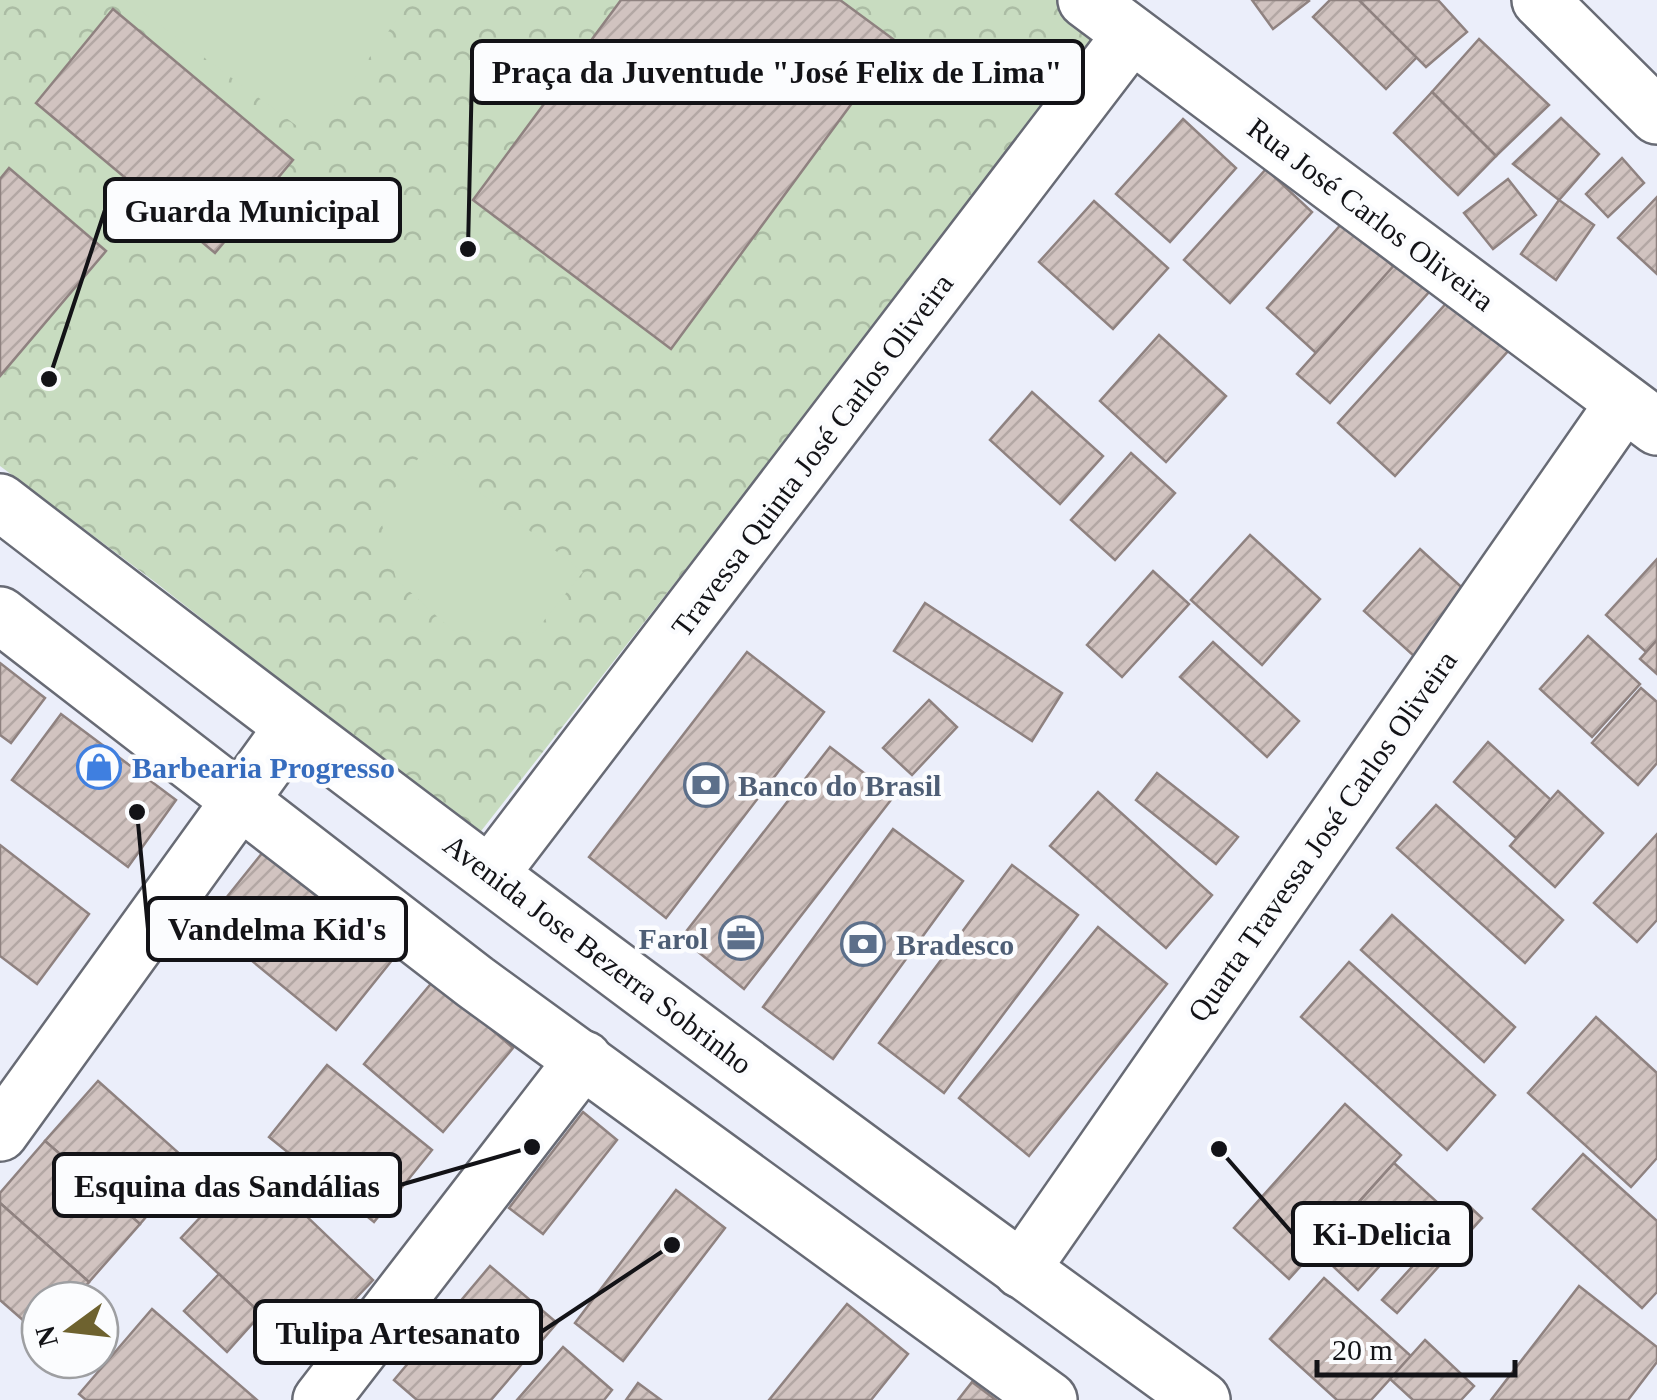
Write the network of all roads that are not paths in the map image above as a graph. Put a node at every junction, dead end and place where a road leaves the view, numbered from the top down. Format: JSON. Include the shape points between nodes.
{"nodes":[{"id":1,"x":1086,"y":0,"type":"edge"},
{"id":2,"x":1540,"y":0,"type":"edge"},
{"id":3,"x":1132,"y":35,"type":"junction"},
{"id":4,"x":1657,"y":116,"type":"edge"},
{"id":5,"x":1640,"y":415,"type":"edge"},
{"id":6,"x":0,"y":502,"type":"edge"},
{"id":7,"x":0,"y":615,"type":"edge"},
{"id":8,"x":293,"y":727,"type":"junction"},
{"id":9,"x":241,"y":801,"type":"junction"},
{"id":10,"x":492,"y":873,"type":"junction"},
{"id":11,"x":584,"y":1059,"type":"junction"},
{"id":12,"x":0,"y":1133,"type":"edge"},
{"id":13,"x":1021,"y":1270,"type":"junction"},
{"id":14,"x":320,"y":1400,"type":"edge"},
{"id":15,"x":1049,"y":1400,"type":"edge"},
{"id":16,"x":1202,"y":1400,"type":"edge"}],
"edges":[{"from":1,"to":3,"type":"street","name":"Rua José Carlos Oliveira"},
{"from":2,"to":4,"type":"street"},
{"from":3,"to":5,"type":"street","name":"Rua José Carlos Oliveira"},
{"from":3,"to":10,"type":"street","name":"Travessa Quinta José Carlos Oliveira"},
{"from":5,"to":13,"type":"street","name":"Quarta Travessa José Carlos Oliveira"},
{"from":6,"to":8,"type":"street","name":"Avenida Jose Bezerra Sobrinho"},
{"from":7,"to":9,"type":"street"},
{"from":8,"to":9,"type":"street"},
{"from":8,"to":10,"type":"street","name":"Avenida Jose Bezerra Sobrinho"},
{"from":9,"to":11,"type":"street"},
{"from":9,"to":12,"type":"street"},
{"from":10,"to":13,"type":"street","name":"Avenida Jose Bezerra Sobrinho"},
{"from":11,"to":14,"type":"street"},
{"from":11,"to":15,"type":"street"},
{"from":13,"to":16,"type":"street","name":"Avenida Jose Bezerra Sobrinho"}]}
